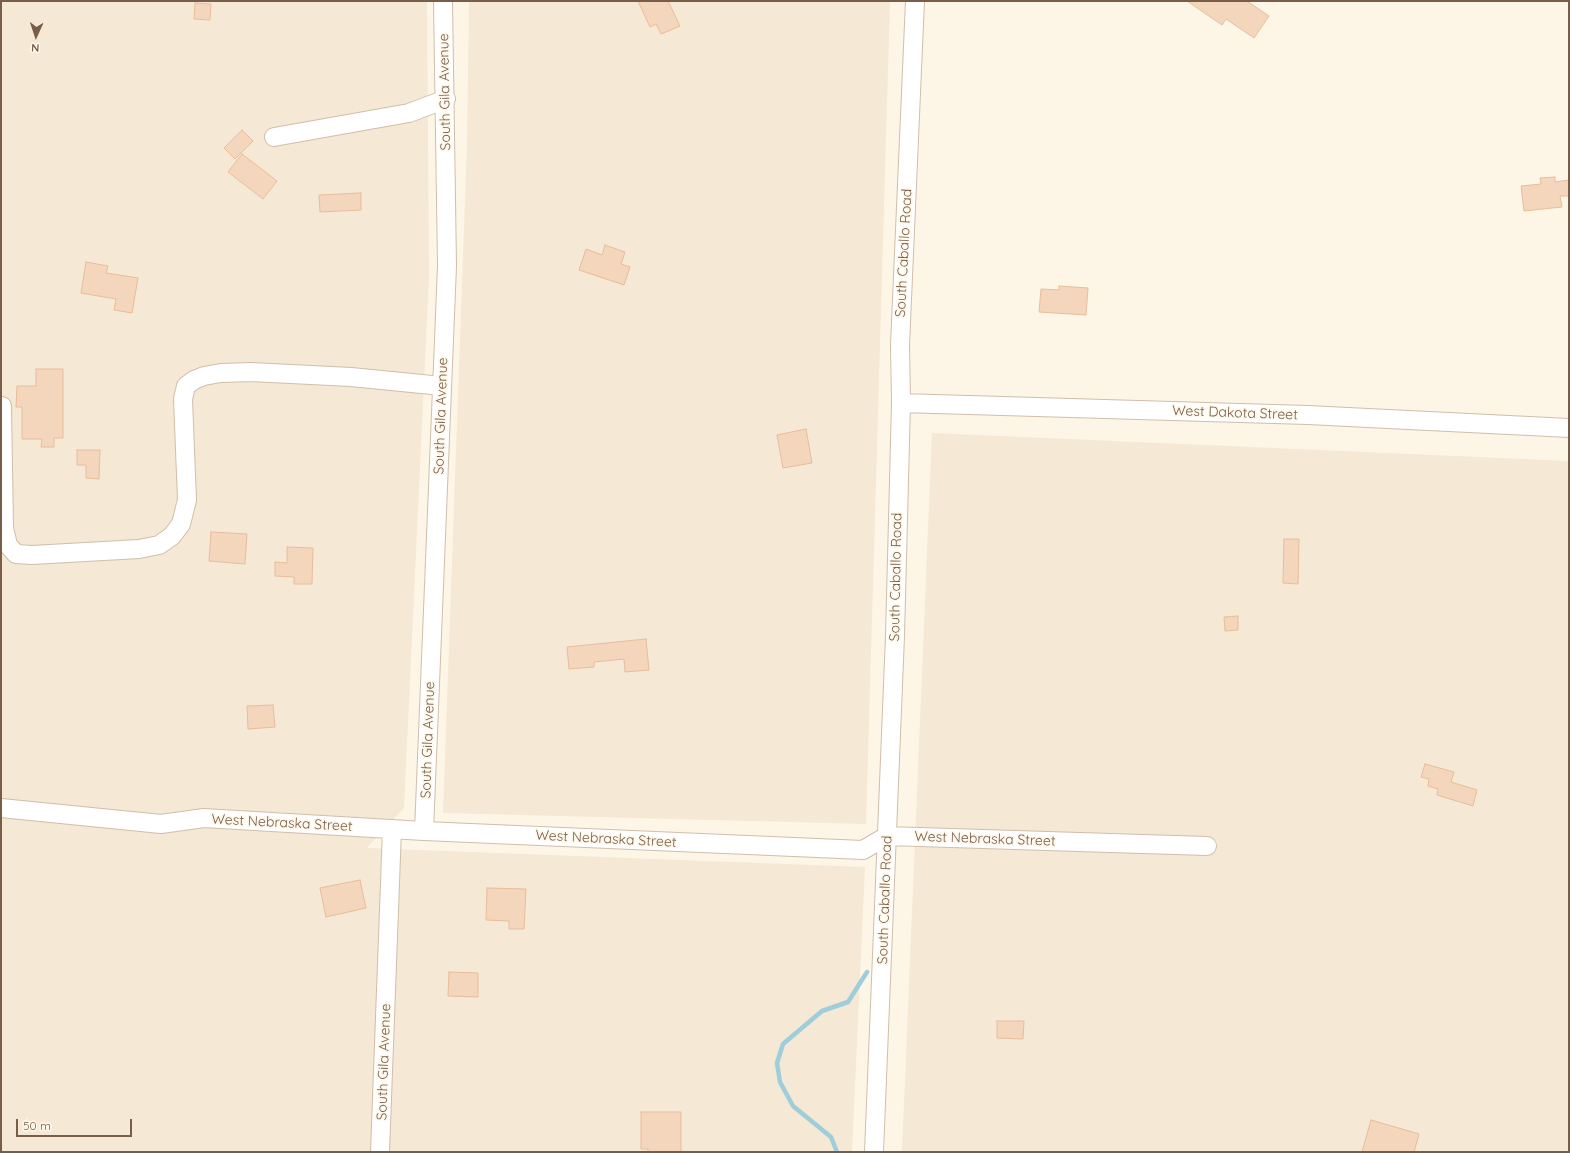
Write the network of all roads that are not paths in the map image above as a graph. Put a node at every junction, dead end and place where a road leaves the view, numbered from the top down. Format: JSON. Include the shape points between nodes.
{"nodes":[{"id":1,"x":443,"y":1,"type":"edge"},
{"id":2,"x":915,"y":1,"type":"edge"},
{"id":3,"x":446,"y":99,"type":"junction"},
{"id":4,"x":274,"y":137,"type":"dead end"},
{"id":5,"x":442,"y":386,"type":"junction"},
{"id":6,"x":900,"y":403,"type":"junction"},
{"id":7,"x":2,"y":406,"type":"edge"},
{"id":8,"x":1569,"y":428,"type":"edge"},
{"id":9,"x":1,"y":808,"type":"edge"},
{"id":10,"x":392,"y":829,"type":"junction"},
{"id":11,"x":424,"y":831,"type":"junction"},
{"id":12,"x":887,"y":836,"type":"junction"},
{"id":13,"x":1207,"y":846,"type":"dead end"},
{"id":14,"x":380,"y":1152,"type":"edge"},
{"id":15,"x":874,"y":1152,"type":"edge"}],
"edges":[{"from":1,"to":3,"type":"street","name":"South Gila Avenue"},
{"from":2,"to":6,"type":"street","name":"South Caballo Road","via":[[900,345]]},
{"from":3,"to":4,"type":"street","via":[[403,115]]},
{"from":3,"to":5,"type":"street","name":"South Gila Avenue","via":[[447,266]]},
{"from":5,"to":7,"type":"street","via":[[351,377],[259,373],[221,373],[194,380],[186,386],[183,399],[187,500],[181,524],[172,536],[159,545],[139,549],[32,555],[16,554],[8,545],[4,528]]},
{"from":5,"to":11,"type":"street","name":"South Gila Avenue"},
{"from":6,"to":8,"type":"street","name":"West Dakota Street","via":[[1300,415]]},
{"from":6,"to":12,"type":"street","name":"South Caballo Road"},
{"from":9,"to":10,"type":"street","name":"West Nebraska Street","via":[[161,824],[204,818]]},
{"from":10,"to":11,"type":"street","name":"West Nebraska Street"},
{"from":10,"to":14,"type":"street","name":"South Gila Avenue"},
{"from":11,"to":12,"type":"street","name":"West Nebraska Street","via":[[863,850]]},
{"from":12,"to":13,"type":"street","name":"West Nebraska Street"},
{"from":12,"to":15,"type":"street","name":"South Caballo Road"}]}
